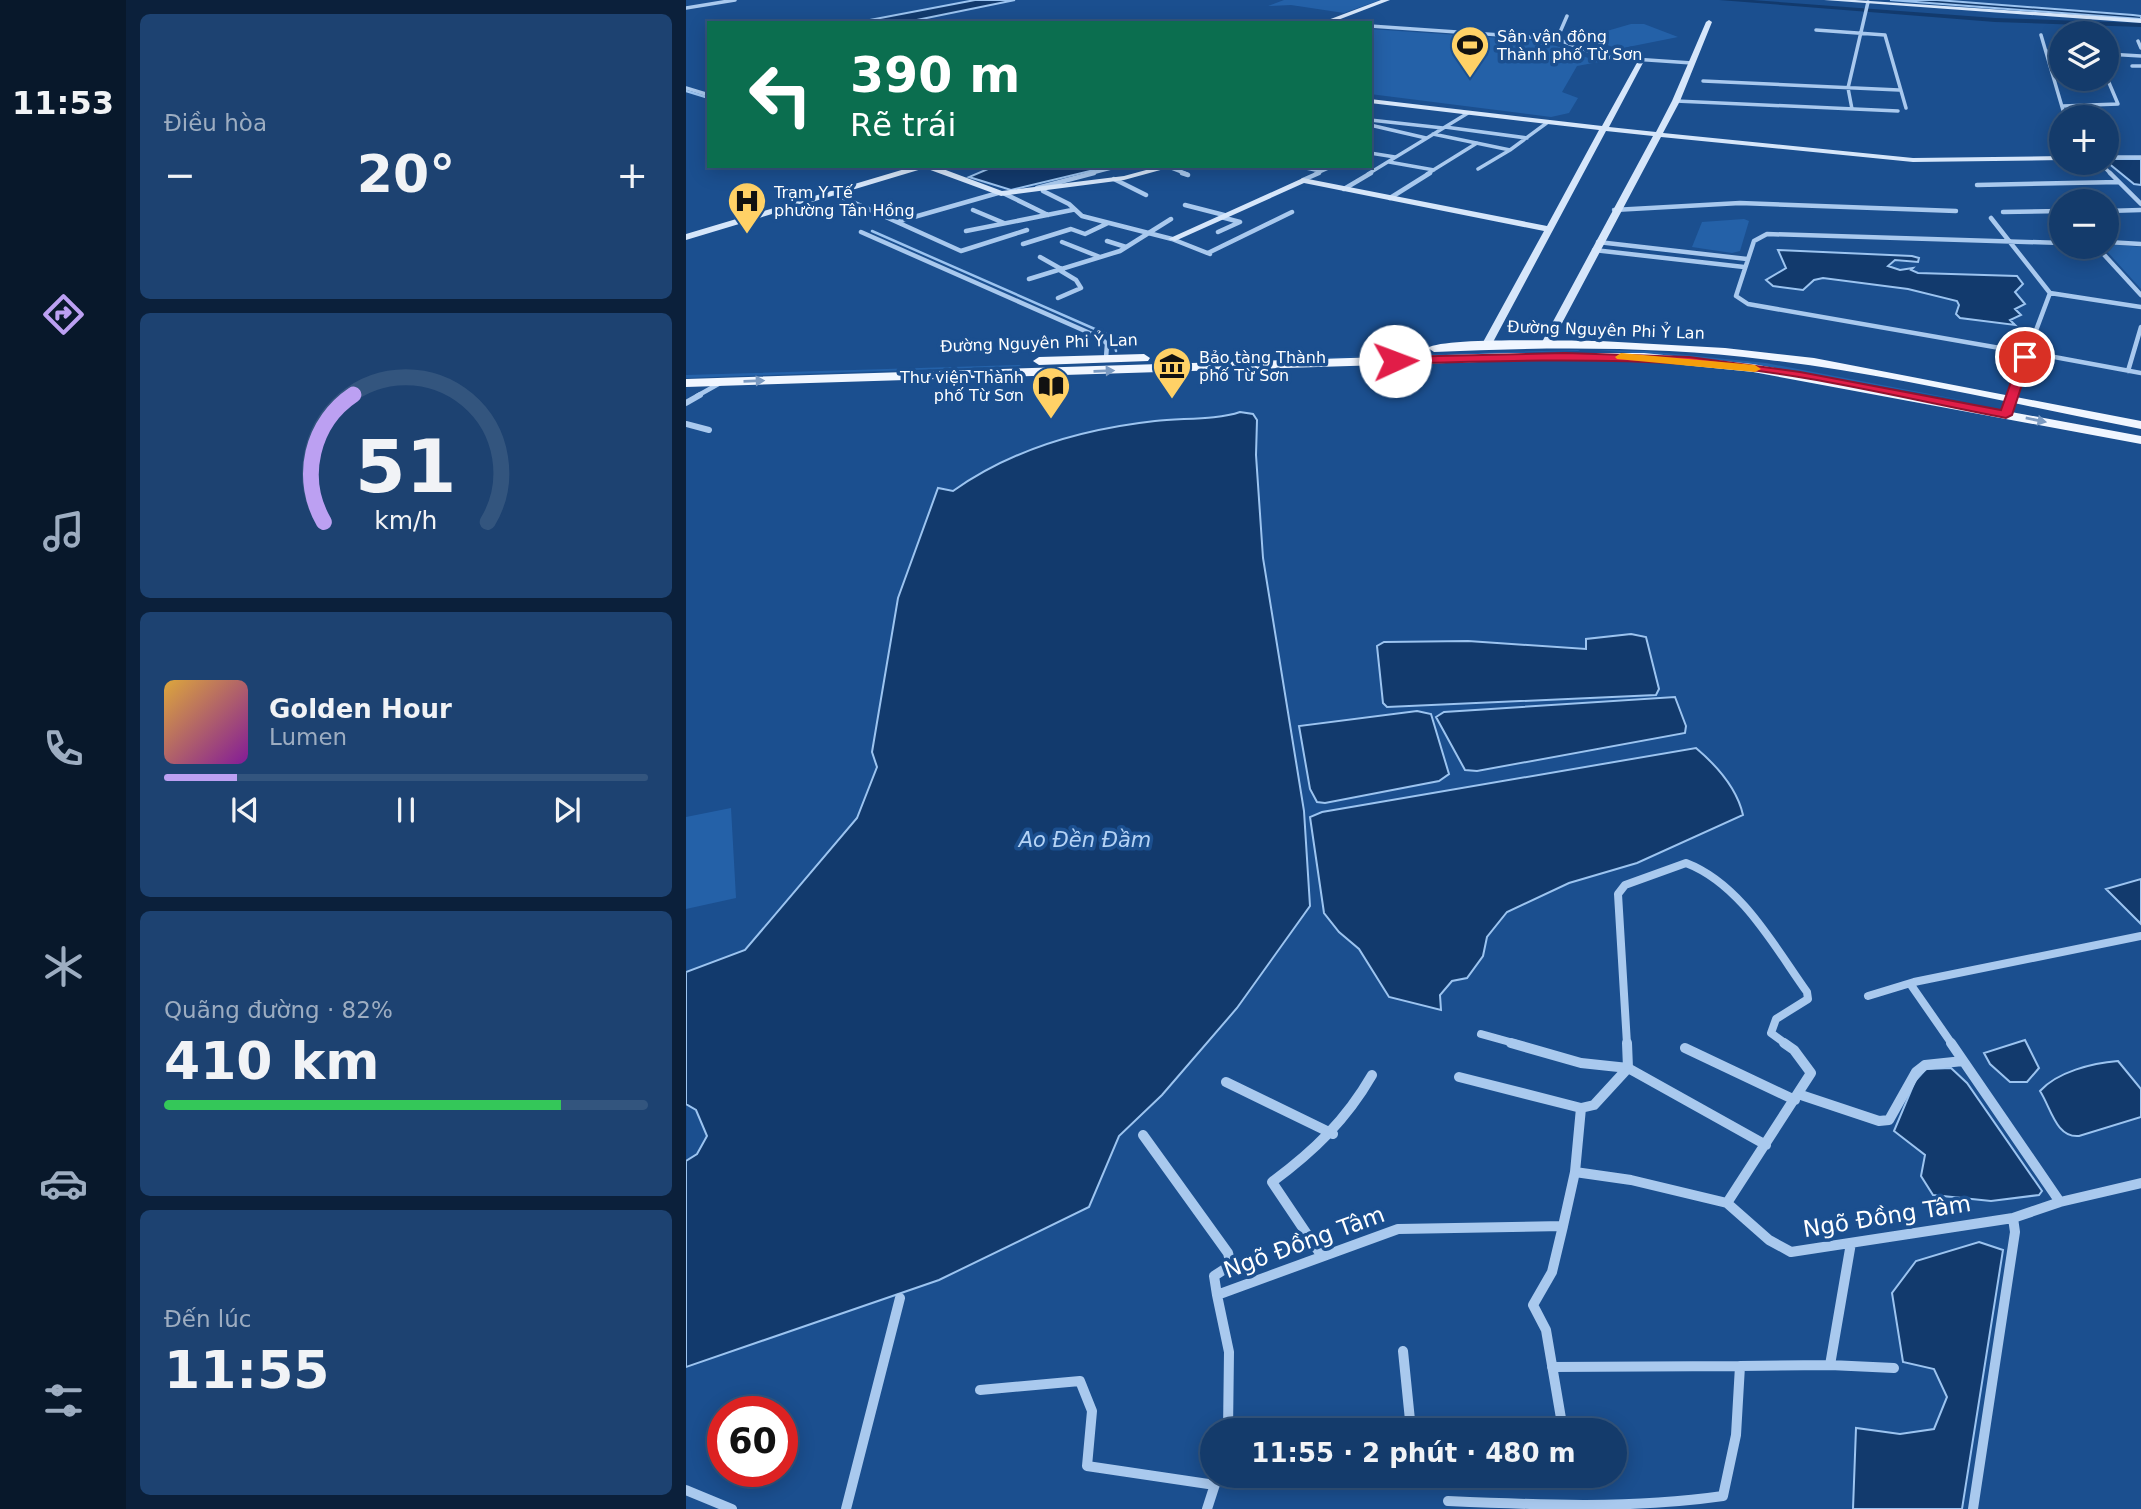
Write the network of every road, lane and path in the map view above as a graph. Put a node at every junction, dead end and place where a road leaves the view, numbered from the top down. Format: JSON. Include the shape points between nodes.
{"nodes":[{"id":1,"x":735,"y":0,"type":"edge"},
{"id":2,"x":1387,"y":0,"type":"edge"},
{"id":3,"x":1827,"y":0,"type":"edge"},
{"id":4,"x":1868,"y":2,"type":"junction"},
{"id":5,"x":686,"y":8,"type":"edge"},
{"id":6,"x":1566,"y":16,"type":"dead end"},
{"id":7,"x":1329,"y":21,"type":"edge"},
{"id":8,"x":2141,"y":21,"type":"edge"},
{"id":9,"x":1709,"y":22,"type":"dead end"},
{"id":10,"x":1372,"y":26,"type":"edge"},
{"id":11,"x":1816,"y":30,"type":"dead end"},
{"id":12,"x":1863,"y":33,"type":"junction"},
{"id":13,"x":2041,"y":35,"type":"dead end"},
{"id":14,"x":1557,"y":39,"type":"junction"},
{"id":15,"x":2138,"y":41,"type":"dead end"},
{"id":16,"x":2141,"y":48,"type":"edge"},
{"id":17,"x":2046,"y":51,"type":"junction"},
{"id":18,"x":2049,"y":51,"type":"edge"},
{"id":19,"x":2119,"y":55,"type":"edge"},
{"id":20,"x":2141,"y":56,"type":"edge"},
{"id":21,"x":1642,"y":60,"type":"junction"},
{"id":22,"x":1692,"y":63,"type":"junction"},
{"id":23,"x":2132,"y":66,"type":"dead end"},
{"id":24,"x":2141,"y":66,"type":"edge"},
{"id":25,"x":1703,"y":81,"type":"dead end"},
{"id":26,"x":686,"y":88,"type":"edge"},
{"id":27,"x":1848,"y":88,"type":"junction"},
{"id":28,"x":1899,"y":90,"type":"junction"},
{"id":29,"x":2112,"y":91,"type":"edge"},
{"id":30,"x":707,"y":93,"type":"edge"},
{"id":31,"x":1372,"y":101,"type":"edge"},
{"id":32,"x":1675,"y":101,"type":"junction"},
{"id":33,"x":2063,"y":105,"type":"edge"},
{"id":34,"x":2090,"y":105,"type":"edge"},
{"id":35,"x":1906,"y":108,"type":"dead end"},
{"id":36,"x":1853,"y":109,"type":"junction"},
{"id":37,"x":1898,"y":111,"type":"dead end"},
{"id":38,"x":1468,"y":113,"type":"junction"},
{"id":39,"x":1372,"y":120,"type":"edge"},
{"id":40,"x":1548,"y":122,"type":"junction"},
{"id":41,"x":1372,"y":125,"type":"edge"},
{"id":42,"x":1444,"y":128,"type":"junction"},
{"id":43,"x":1604,"y":129,"type":"junction"},
{"id":44,"x":1433,"y":134,"type":"junction"},
{"id":45,"x":1658,"y":135,"type":"junction"},
{"id":46,"x":1426,"y":138,"type":"junction"},
{"id":47,"x":1528,"y":138,"type":"junction"},
{"id":48,"x":1477,"y":143,"type":"junction"},
{"id":49,"x":1510,"y":150,"type":"junction"},
{"id":50,"x":1372,"y":153,"type":"edge"},
{"id":51,"x":1396,"y":157,"type":"junction"},
{"id":52,"x":2141,"y":157,"type":"edge"},
{"id":53,"x":2049,"y":158,"type":"edge"},
{"id":54,"x":2119,"y":158,"type":"edge"},
{"id":55,"x":1388,"y":162,"type":"junction"},
{"id":56,"x":919,"y":168,"type":"edge"},
{"id":57,"x":930,"y":168,"type":"edge"},
{"id":58,"x":1109,"y":168,"type":"edge"},
{"id":59,"x":1165,"y":168,"type":"edge"},
{"id":60,"x":1172,"y":168,"type":"edge"},
{"id":61,"x":1305,"y":168,"type":"edge"},
{"id":62,"x":1329,"y":168,"type":"edge"},
{"id":63,"x":1478,"y":169,"type":"dead end"},
{"id":64,"x":1434,"y":170,"type":"junction"},
{"id":65,"x":1321,"y":172,"type":"junction"},
{"id":66,"x":1188,"y":175,"type":"dead end"},
{"id":67,"x":2112,"y":175,"type":"edge"},
{"id":68,"x":1114,"y":179,"type":"junction"},
{"id":69,"x":1303,"y":180,"type":"junction"},
{"id":70,"x":2119,"y":182,"type":"junction"},
{"id":71,"x":1977,"y":185,"type":"dead end"},
{"id":72,"x":1344,"y":189,"type":"junction"},
{"id":73,"x":1044,"y":191,"type":"junction"},
{"id":74,"x":835,"y":194,"type":"junction"},
{"id":75,"x":1002,"y":194,"type":"junction"},
{"id":76,"x":1016,"y":194,"type":"junction"},
{"id":77,"x":1146,"y":195,"type":"dead end"},
{"id":78,"x":1390,"y":198,"type":"junction"},
{"id":79,"x":2141,"y":204,"type":"edge"},
{"id":80,"x":1185,"y":205,"type":"dead end"},
{"id":81,"x":973,"y":210,"type":"dead end"},
{"id":82,"x":1072,"y":210,"type":"junction"},
{"id":83,"x":1614,"y":210,"type":"junction"},
{"id":84,"x":2141,"y":210,"type":"edge"},
{"id":85,"x":1956,"y":211,"type":"dead end"},
{"id":86,"x":2049,"y":211,"type":"edge"},
{"id":87,"x":2119,"y":211,"type":"edge"},
{"id":88,"x":1292,"y":212,"type":"dead end"},
{"id":89,"x":2003,"y":212,"type":"dead end"},
{"id":90,"x":1048,"y":215,"type":"junction"},
{"id":91,"x":1223,"y":216,"type":"junction"},
{"id":92,"x":1992,"y":218,"type":"dead end"},
{"id":93,"x":1171,"y":219,"type":"dead end"},
{"id":94,"x":899,"y":221,"type":"junction"},
{"id":95,"x":1015,"y":222,"type":"junction"},
{"id":96,"x":1005,"y":223,"type":"junction"},
{"id":97,"x":1108,"y":223,"type":"junction"},
{"id":98,"x":1547,"y":229,"type":"junction"},
{"id":99,"x":1027,"y":230,"type":"junction"},
{"id":100,"x":967,"y":231,"type":"dead end"},
{"id":101,"x":861,"y":232,"type":"dead end"},
{"id":102,"x":1147,"y":232,"type":"junction"},
{"id":103,"x":1218,"y":232,"type":"dead end"},
{"id":104,"x":686,"y":237,"type":"edge"},
{"id":105,"x":1039,"y":238,"type":"junction"},
{"id":106,"x":1172,"y":239,"type":"junction"},
{"id":107,"x":1107,"y":241,"type":"dead end"},
{"id":108,"x":1062,"y":242,"type":"dead end"},
{"id":109,"x":2011,"y":243,"type":"junction"},
{"id":110,"x":2049,"y":243,"type":"edge"},
{"id":111,"x":2119,"y":243,"type":"edge"},
{"id":112,"x":1023,"y":244,"type":"dead end"},
{"id":113,"x":2141,"y":244,"type":"edge"},
{"id":114,"x":1596,"y":246,"type":"junction"},
{"id":115,"x":1126,"y":247,"type":"junction"},
{"id":116,"x":1040,"y":257,"type":"dead end"},
{"id":117,"x":1100,"y":258,"type":"junction"},
{"id":118,"x":1747,"y":259,"type":"junction"},
{"id":119,"x":2108,"y":259,"type":"edge"},
{"id":120,"x":1744,"y":267,"type":"junction"},
{"id":121,"x":1062,"y":271,"type":"junction"},
{"id":122,"x":1029,"y":279,"type":"dead end"},
{"id":123,"x":2050,"y":293,"type":"junction"},
{"id":124,"x":2141,"y":295,"type":"edge"},
{"id":125,"x":1058,"y":298,"type":"dead end"},
{"id":126,"x":2141,"y":307,"type":"edge"},
{"id":127,"x":2141,"y":327,"type":"edge"},
{"id":128,"x":1547,"y":342,"type":"junction"},
{"id":129,"x":1487,"y":344,"type":"junction"},
{"id":130,"x":2029,"y":349,"type":"junction"},
{"id":131,"x":2017,"y":351,"type":"junction"},
{"id":132,"x":2038,"y":355,"type":"junction"},
{"id":133,"x":2025,"y":357,"type":"junction"},
{"id":134,"x":1106,"y":358,"type":"junction"},
{"id":135,"x":1039,"y":367,"type":"junction"},
{"id":136,"x":686,"y":371,"type":"edge"},
{"id":137,"x":2128,"y":371,"type":"junction"},
{"id":138,"x":2141,"y":373,"type":"edge"},
{"id":139,"x":722,"y":382,"type":"junction"},
{"id":140,"x":686,"y":383,"type":"edge"},
{"id":141,"x":2010,"y":401,"type":"junction"},
{"id":142,"x":686,"y":403,"type":"edge"},
{"id":143,"x":2006,"y":415,"type":"junction"},
{"id":144,"x":686,"y":424,"type":"edge"},
{"id":145,"x":2141,"y":425,"type":"edge"},
{"id":146,"x":709,"y":430,"type":"dead end"},
{"id":147,"x":2141,"y":440,"type":"edge"},
{"id":148,"x":2141,"y":936,"type":"edge"},
{"id":149,"x":1912,"y":985,"type":"junction"},
{"id":150,"x":1868,"y":996,"type":"dead end"},
{"id":151,"x":1481,"y":1034,"type":"dead end"},
{"id":152,"x":1685,"y":1048,"type":"dead end"},
{"id":153,"x":1964,"y":1061,"type":"junction"},
{"id":154,"x":1628,"y":1068,"type":"junction"},
{"id":155,"x":1372,"y":1076,"type":"dead end"},
{"id":156,"x":1459,"y":1077,"type":"dead end"},
{"id":157,"x":1226,"y":1082,"type":"dead end"},
{"id":158,"x":1796,"y":1097,"type":"junction"},
{"id":159,"x":1581,"y":1108,"type":"junction"},
{"id":160,"x":1333,"y":1134,"type":"junction"},
{"id":161,"x":1143,"y":1135,"type":"dead end"},
{"id":162,"x":1766,"y":1145,"type":"junction"},
{"id":163,"x":1575,"y":1172,"type":"junction"},
{"id":164,"x":2141,"y":1183,"type":"edge"},
{"id":165,"x":2060,"y":1202,"type":"junction"},
{"id":166,"x":1727,"y":1203,"type":"junction"},
{"id":167,"x":2013,"y":1218,"type":"junction"},
{"id":168,"x":1563,"y":1226,"type":"junction"},
{"id":169,"x":1851,"y":1243,"type":"junction"},
{"id":170,"x":1321,"y":1255,"type":"junction"},
{"id":171,"x":1217,"y":1295,"type":"junction"},
{"id":172,"x":900,"y":1298,"type":"dead end"},
{"id":173,"x":1403,"y":1351,"type":"dead end"},
{"id":174,"x":1830,"y":1365,"type":"junction"},
{"id":175,"x":1740,"y":1366,"type":"junction"},
{"id":176,"x":1552,"y":1367,"type":"junction"},
{"id":177,"x":1894,"y":1368,"type":"dead end"},
{"id":178,"x":980,"y":1390,"type":"dead end"},
{"id":179,"x":1228,"y":1418,"type":"edge"},
{"id":180,"x":1410,"y":1418,"type":"edge"},
{"id":181,"x":1561,"y":1418,"type":"edge"},
{"id":182,"x":1200,"y":1478,"type":"edge"},
{"id":183,"x":1214,"y":1488,"type":"edge"},
{"id":184,"x":686,"y":1490,"type":"edge"},
{"id":185,"x":1448,"y":1501,"type":"dead end"},
{"id":186,"x":732,"y":1509,"type":"edge"},
{"id":187,"x":846,"y":1509,"type":"edge"},
{"id":188,"x":1207,"y":1509,"type":"edge"},
{"id":189,"x":1973,"y":1509,"type":"edge"}],
"edges":[{"from":1,"to":5,"type":"street"},
{"from":2,"to":7,"type":"street"},
{"from":3,"to":4,"type":"street"},
{"from":4,"to":8,"type":"street"},
{"from":4,"to":12,"type":"street"},
{"from":6,"to":14,"type":"street"},
{"from":9,"to":22,"type":"street"},
{"from":10,"to":14,"type":"street"},
{"from":11,"to":12,"type":"street"},
{"from":12,"to":27,"type":"street"},
{"from":12,"to":28,"type":"street","via":[[1885,35]]},
{"from":13,"to":17,"type":"street"},
{"from":14,"to":21,"type":"street","via":[[1600,57]]},
{"from":15,"to":16,"type":"street"},
{"from":17,"to":18,"type":"street"},
{"from":17,"to":33,"type":"street"},
{"from":19,"to":20,"type":"street"},
{"from":21,"to":22,"type":"street"},
{"from":21,"to":43,"type":"street"},
{"from":22,"to":32,"type":"street"},
{"from":23,"to":24,"type":"street"},
{"from":25,"to":27,"type":"street"},
{"from":26,"to":30,"type":"street"},
{"from":27,"to":28,"type":"street"},
{"from":27,"to":36,"type":"street"},
{"from":28,"to":35,"type":"street"},
{"from":29,"to":34,"type":"street","via":[[2118,104]]},
{"from":31,"to":38,"type":"street"},
{"from":32,"to":36,"type":"street"},
{"from":32,"to":45,"type":"street"},
{"from":36,"to":37,"type":"street"},
{"from":38,"to":40,"type":"street"},
{"from":38,"to":42,"type":"street"},
{"from":39,"to":42,"type":"street"},
{"from":40,"to":43,"type":"street"},
{"from":40,"to":47,"type":"street"},
{"from":41,"to":46,"type":"street"},
{"from":42,"to":44,"type":"street"},
{"from":42,"to":47,"type":"street"},
{"from":43,"to":45,"type":"street"},
{"from":43,"to":98,"type":"street"},
{"from":44,"to":46,"type":"street"},
{"from":44,"to":48,"type":"street"},
{"from":45,"to":53,"type":"street","via":[[1913,160]]},
{"from":45,"to":83,"type":"street"},
{"from":46,"to":51,"type":"street"},
{"from":47,"to":49,"type":"street"},
{"from":48,"to":49,"type":"street"},
{"from":48,"to":64,"type":"street"},
{"from":49,"to":63,"type":"street"},
{"from":50,"to":51,"type":"street"},
{"from":51,"to":55,"type":"street"},
{"from":52,"to":54,"type":"street"},
{"from":55,"to":64,"type":"street"},
{"from":55,"to":72,"type":"street"},
{"from":56,"to":74,"type":"street"},
{"from":57,"to":75,"type":"street"},
{"from":58,"to":76,"type":"street"},
{"from":59,"to":68,"type":"street"},
{"from":60,"to":66,"type":"street"},
{"from":61,"to":65,"type":"street"},
{"from":62,"to":65,"type":"street"},
{"from":64,"to":78,"type":"street"},
{"from":65,"to":69,"type":"street"},
{"from":67,"to":70,"type":"street"},
{"from":68,"to":73,"type":"street"},
{"from":68,"to":77,"type":"street"},
{"from":69,"to":72,"type":"street"},
{"from":69,"to":91,"type":"street"},
{"from":70,"to":71,"type":"street"},
{"from":70,"to":79,"type":"street"},
{"from":72,"to":78,"type":"street"},
{"from":73,"to":76,"type":"street"},
{"from":73,"to":82,"type":"street"},
{"from":74,"to":94,"type":"street"},
{"from":74,"to":104,"type":"street"},
{"from":75,"to":76,"type":"street"},
{"from":75,"to":90,"type":"street"},
{"from":75,"to":94,"type":"street"},
{"from":78,"to":98,"type":"street"},
{"from":80,"to":91,"type":"street"},
{"from":81,"to":96,"type":"street"},
{"from":82,"to":90,"type":"street"},
{"from":82,"to":97,"type":"street"},
{"from":83,"to":85,"type":"street","via":[[1740,203]]},
{"from":83,"to":114,"type":"street"},
{"from":84,"to":87,"type":"street"},
{"from":86,"to":89,"type":"street"},
{"from":88,"to":106,"type":"street","via":[[1209,253]]},
{"from":90,"to":95,"type":"street"},
{"from":91,"to":103,"type":"street","via":[[1240,222]]},
{"from":91,"to":106,"type":"street"},
{"from":92,"to":109,"type":"street"},
{"from":93,"to":102,"type":"street"},
{"from":94,"to":99,"type":"street","via":[[961,251]]},
{"from":95,"to":96,"type":"street"},
{"from":95,"to":99,"type":"street"},
{"from":96,"to":100,"type":"street"},
{"from":97,"to":102,"type":"street"},
{"from":97,"to":105,"type":"street","via":[[1085,234],[1070,229]]},
{"from":98,"to":129,"type":"street"},
{"from":99,"to":105,"type":"street"},
{"from":101,"to":134,"type":"street","via":[[1101,338],[1107,344]]},
{"from":102,"to":106,"type":"street"},
{"from":102,"to":115,"type":"street"},
{"from":105,"to":112,"type":"street"},
{"from":107,"to":115,"type":"street"},
{"from":108,"to":117,"type":"street"},
{"from":109,"to":110,"type":"street"},
{"from":109,"to":118,"type":"street","via":[[1778,233],[1754,241]]},
{"from":109,"to":123,"type":"street"},
{"from":111,"to":113,"type":"street"},
{"from":114,"to":118,"type":"street"},
{"from":114,"to":120,"type":"street"},
{"from":114,"to":128,"type":"street"},
{"from":115,"to":117,"type":"street"},
{"from":116,"to":121,"type":"street"},
{"from":117,"to":121,"type":"street"},
{"from":118,"to":120,"type":"street"},
{"from":119,"to":124,"type":"street"},
{"from":120,"to":131,"type":"street","via":[[1736,296],[1748,304]]},
{"from":121,"to":122,"type":"street"},
{"from":121,"to":125,"type":"street","via":[[1081,288]]},
{"from":123,"to":126,"type":"street"},
{"from":123,"to":130,"type":"street"},
{"from":127,"to":137,"type":"street"},
{"from":128,"to":129,"type":"main road","name":"Đường Nguyên Phi Ỷ Lan"},
{"from":128,"to":141,"type":"main road","name":"Đường Nguyên Phi Ỷ Lan","via":[[1768,356]]},
{"from":129,"to":134,"type":"main road","name":"Đường Nguyên Phi Ỷ Lan"},
{"from":130,"to":131,"type":"street"},
{"from":130,"to":132,"type":"street"},
{"from":131,"to":133,"type":"street"},
{"from":132,"to":133,"type":"street"},
{"from":132,"to":137,"type":"street"},
{"from":133,"to":141,"type":"street"},
{"from":134,"to":135,"type":"main road","name":"Đường Nguyên Phi Ỷ Lan"},
{"from":135,"to":136,"type":"main road","name":"Đường Nguyên Phi Ỷ Lan"},
{"from":139,"to":135,"type":"main road","name":"Đường Nguyên Phi Ỷ Lan","one_way":true},
{"from":135,"to":143,"type":"main road","name":"Đường Nguyên Phi Ỷ Lan","one_way":true,"via":[[1644,357],[1800,375]]},
{"from":137,"to":138,"type":"street"},
{"from":139,"to":140,"type":"main road","name":"Đường Nguyên Phi Ỷ Lan"},
{"from":139,"to":142,"type":"street"},
{"from":141,"to":143,"type":"street"},
{"from":141,"to":145,"type":"main road","name":"Đường Nguyên Phi Ỷ Lan"},
{"from":143,"to":147,"type":"main road","name":"Đường Nguyên Phi Ỷ Lan","one_way":true},
{"from":144,"to":146,"type":"street"},
{"from":148,"to":149,"type":"street"},
{"from":149,"to":150,"type":"street"},
{"from":149,"to":153,"type":"street"},
{"from":151,"to":154,"type":"street","via":[[1581,1063]]},
{"from":152,"to":158,"type":"street"},
{"from":153,"to":158,"type":"street","via":[[1925,1065],[1916,1072],[1889,1120]]},
{"from":153,"to":165,"type":"street"},
{"from":154,"to":158,"type":"street","via":[[1618,894],[1625,886],[1686,863],[1704,870],[1750,912],[1807,992],[1803,1004],[1776,1019],[1771,1033],[1794,1051],[1811,1073]]},
{"from":154,"to":159,"type":"street","via":[[1594,1105]]},
{"from":154,"to":162,"type":"street"},
{"from":155,"to":160,"type":"street"},
{"from":156,"to":159,"type":"street"},
{"from":157,"to":160,"type":"street"},
{"from":158,"to":162,"type":"street"},
{"from":159,"to":163,"type":"street"},
{"from":160,"to":170,"type":"street","via":[[1272,1182]]},
{"from":161,"to":171,"type":"street","via":[[1228,1253],[1231,1265],[1214,1276]]},
{"from":162,"to":166,"type":"street"},
{"from":163,"to":166,"type":"street","name":"Ngõ Đồng Tâm"},
{"from":163,"to":168,"type":"street"},
{"from":164,"to":165,"type":"street","name":"Ngõ Đồng Tâm"},
{"from":165,"to":167,"type":"street","name":"Ngõ Đồng Tâm"},
{"from":166,"to":169,"type":"street","name":"Ngõ Đồng Tâm","via":[[1769,1240],[1791,1252]]},
{"from":167,"to":169,"type":"street","name":"Ngõ Đồng Tâm"},
{"from":167,"to":189,"type":"street","via":[[2015,1232]]},
{"from":168,"to":170,"type":"street","name":"Ngõ Đồng Tâm","via":[[1398,1229]]},
{"from":168,"to":176,"type":"street","via":[[1552,1272],[1533,1305],[1546,1330]]},
{"from":169,"to":174,"type":"street"},
{"from":170,"to":171,"type":"street","name":"Ngõ Đồng Tâm"},
{"from":171,"to":179,"type":"street","name":"Ngõ Đồng Tâm","via":[[1229,1352]]},
{"from":172,"to":187,"type":"street"},
{"from":173,"to":180,"type":"street"},
{"from":174,"to":175,"type":"street"},
{"from":174,"to":177,"type":"street"},
{"from":175,"to":176,"type":"street"},
{"from":175,"to":185,"type":"street","via":[[1736,1435],[1723,1496],[1689,1503],[1585,1507]]},
{"from":176,"to":181,"type":"street"},
{"from":178,"to":182,"type":"street","via":[[1080,1381],[1088,1391],[1094,1416],[1087,1466]]},
{"from":183,"to":188,"type":"street"},
{"from":184,"to":186,"type":"street"}]}
